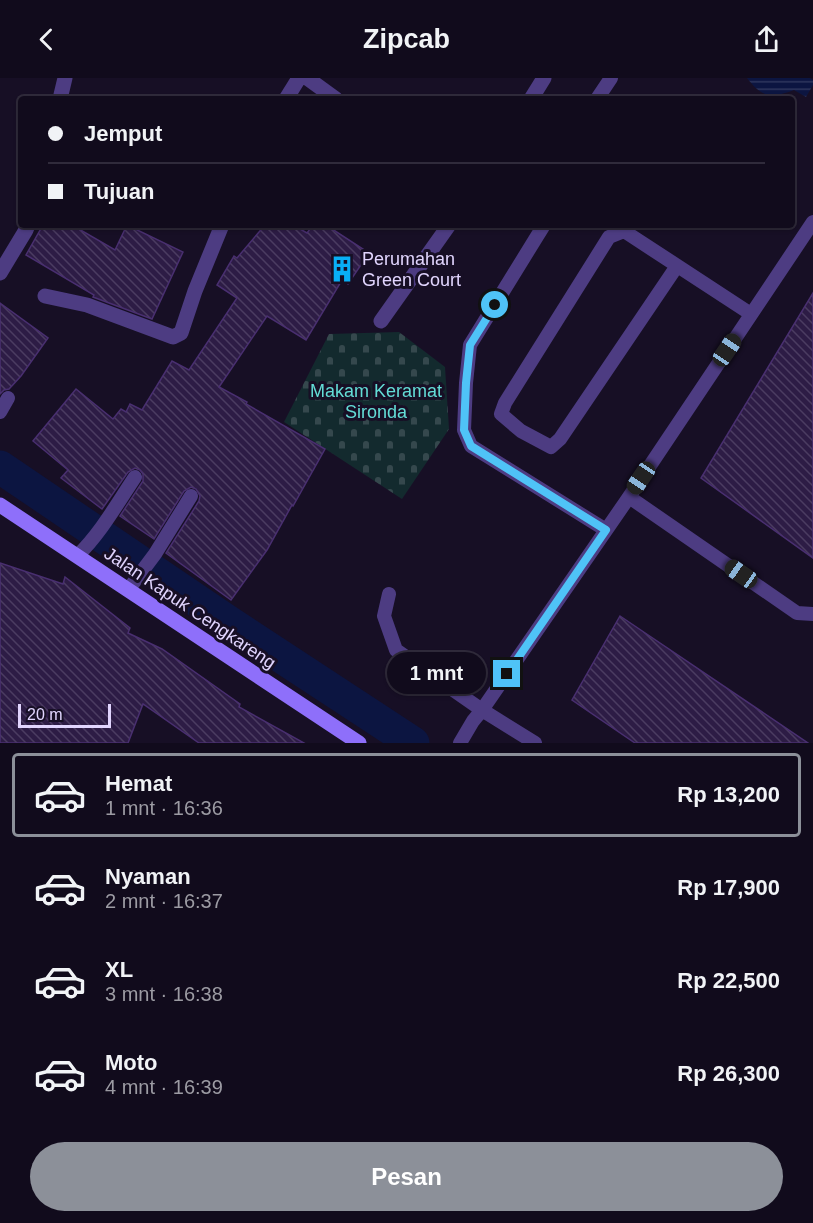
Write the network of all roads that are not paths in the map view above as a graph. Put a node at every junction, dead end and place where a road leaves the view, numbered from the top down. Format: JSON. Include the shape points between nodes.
{"nodes":[{"id":1,"x":65,"y":78,"type":"edge"},
{"id":2,"x":299,"y":78,"type":"edge"},
{"id":3,"x":307,"y":78,"type":"edge"},
{"id":4,"x":544,"y":78,"type":"edge"},
{"id":5,"x":611,"y":78,"type":"edge"},
{"id":6,"x":61,"y":96,"type":"edge"},
{"id":7,"x":288,"y":96,"type":"edge"},
{"id":8,"x":332,"y":96,"type":"edge"},
{"id":9,"x":533,"y":96,"type":"edge"},
{"id":10,"x":599,"y":96,"type":"edge"},
{"id":11,"x":813,"y":222,"type":"edge"},
{"id":12,"x":27,"y":228,"type":"edge"},
{"id":13,"x":221,"y":228,"type":"edge"},
{"id":14,"x":447,"y":228,"type":"edge"},
{"id":15,"x":542,"y":228,"type":"edge"},
{"id":16,"x":619,"y":228,"type":"edge"},
{"id":17,"x":807,"y":242,"type":"edge"},
{"id":18,"x":677,"y":266,"type":"junction"},
{"id":19,"x":0,"y":274,"type":"edge"},
{"id":20,"x":45,"y":296,"type":"dead end"},
{"id":21,"x":751,"y":314,"type":"junction"},
{"id":22,"x":381,"y":321,"type":"dead end"},
{"id":23,"x":8,"y":398,"type":"dead end"},
{"id":24,"x":0,"y":412,"type":"edge"},
{"id":25,"x":135,"y":477,"type":"dead end"},
{"id":26,"x":190,"y":496,"type":"dead end"},
{"id":27,"x":629,"y":497,"type":"junction"},
{"id":28,"x":0,"y":505,"type":"edge"},
{"id":29,"x":606,"y":530,"type":"junction"},
{"id":30,"x":81,"y":551,"type":"junction"},
{"id":31,"x":131,"y":586,"type":"junction"},
{"id":32,"x":389,"y":594,"type":"dead end"},
{"id":33,"x":813,"y":614,"type":"edge"},
{"id":34,"x":482,"y":710,"type":"junction"},
{"id":35,"x":461,"y":740,"type":"edge"},
{"id":36,"x":359,"y":743,"type":"edge"},
{"id":37,"x":535,"y":743,"type":"edge"}],
"edges":[{"from":1,"to":6,"type":"street"},
{"from":2,"to":7,"type":"street"},
{"from":3,"to":8,"type":"street"},
{"from":4,"to":9,"type":"street"},
{"from":5,"to":10,"type":"lane"},
{"from":11,"to":17,"type":"lane"},
{"from":12,"to":19,"type":"street"},
{"from":13,"to":20,"type":"street","via":[[177,336],[87,305]]},
{"from":14,"to":22,"type":"street"},
{"from":15,"to":29,"type":"lane","via":[[470,345],[464,430],[471,446]]},
{"from":16,"to":18,"type":"lane"},
{"from":16,"to":18,"type":"lane","via":[[609,237],[504,403],[501,414],[521,431],[551,447],[560,439]]},
{"from":17,"to":21,"type":"lane"},
{"from":18,"to":21,"type":"lane"},
{"from":21,"to":27,"type":"lane"},
{"from":23,"to":24,"type":"lane"},
{"from":25,"to":30,"type":"lane"},
{"from":26,"to":31,"type":"lane"},
{"from":27,"to":29,"type":"lane"},
{"from":27,"to":33,"type":"lane","via":[[797,613]]},
{"from":28,"to":30,"type":"street","name":"Jalan Kapuk Cengkareng"},
{"from":29,"to":34,"type":"lane"},
{"from":30,"to":31,"type":"street","name":"Jalan Kapuk Cengkareng"},
{"from":31,"to":36,"type":"street","name":"Jalan Kapuk Cengkareng"},
{"from":32,"to":34,"type":"lane","via":[[384,616],[396,650]]},
{"from":34,"to":35,"type":"lane"},
{"from":34,"to":37,"type":"lane"}]}
